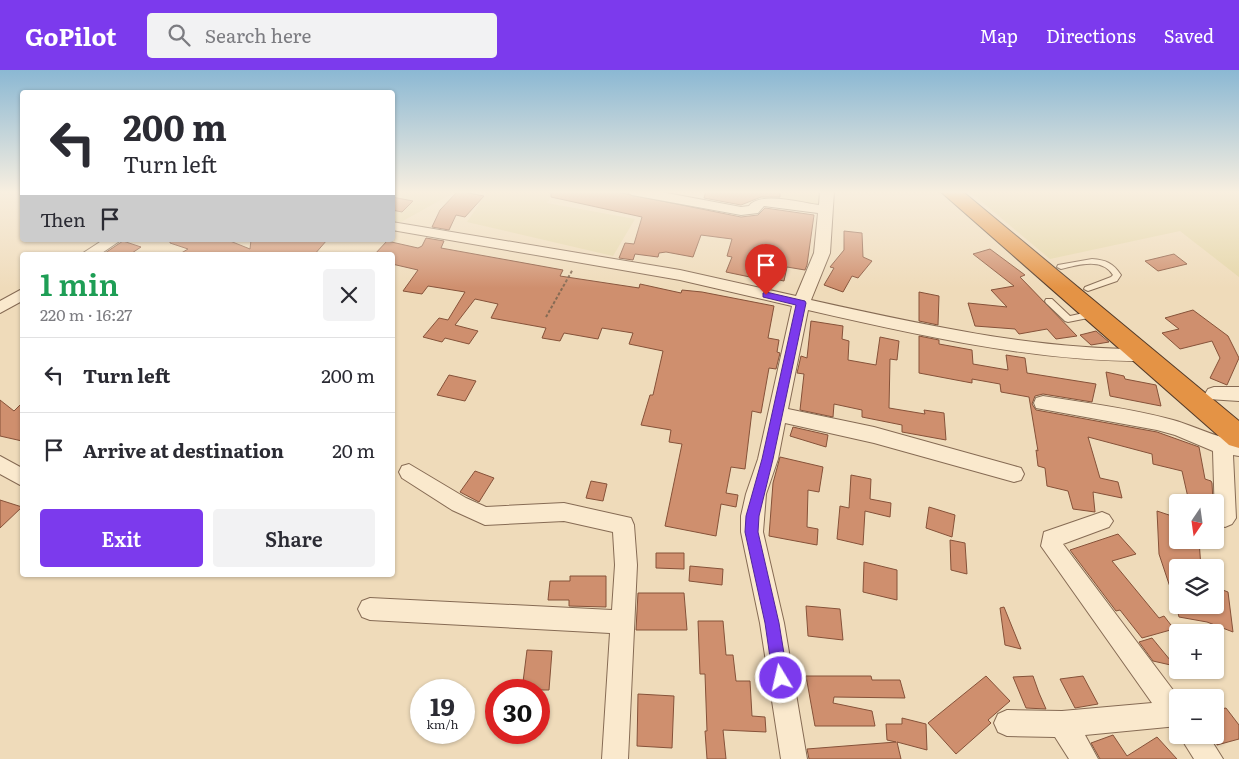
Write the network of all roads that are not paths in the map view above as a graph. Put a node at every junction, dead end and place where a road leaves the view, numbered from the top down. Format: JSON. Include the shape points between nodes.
{"nodes":[{"id":1,"x":824,"y":223,"type":"edge"},
{"id":2,"x":988,"y":223,"type":"edge"},
{"id":3,"x":1008,"y":223,"type":"edge"},
{"id":4,"x":395,"y":227,"type":"edge"},
{"id":5,"x":111,"y":242,"type":"edge"},
{"id":6,"x":93,"y":252,"type":"edge"},
{"id":7,"x":1061,"y":267,"type":"junction"},
{"id":8,"x":1088,"y":289,"type":"junction"},
{"id":9,"x":20,"y":295,"type":"edge"},
{"id":10,"x":1049,"y":301,"type":"dead end"},
{"id":11,"x":801,"y":303,"type":"junction"},
{"id":12,"x":0,"y":308,"type":"edge"},
{"id":13,"x":1096,"y":314,"type":"junction"},
{"id":14,"x":1143,"y":355,"type":"junction"},
{"id":15,"x":1214,"y":394,"type":"junction"},
{"id":16,"x":1239,"y":394,"type":"edge"},
{"id":17,"x":1043,"y":403,"type":"dead end"},
{"id":18,"x":777,"y":414,"type":"junction"},
{"id":19,"x":1239,"y":414,"type":"edge"},
{"id":20,"x":1234,"y":444,"type":"edge"},
{"id":21,"x":0,"y":464,"type":"edge"},
{"id":22,"x":409,"y":472,"type":"dead end"},
{"id":23,"x":1014,"y":474,"type":"dead end"},
{"id":24,"x":20,"y":477,"type":"edge"},
{"id":25,"x":1225,"y":518,"type":"dead end"},
{"id":26,"x":1102,"y":521,"type":"dead end"},
{"id":27,"x":370,"y":609,"type":"dead end"},
{"id":28,"x":623,"y":622,"type":"junction"},
{"id":29,"x":1169,"y":705,"type":"edge"},
{"id":30,"x":1169,"y":716,"type":"edge"},
{"id":31,"x":1007,"y":722,"type":"dead end"},
{"id":32,"x":1062,"y":724,"type":"junction"},
{"id":33,"x":1199,"y":744,"type":"edge"},
{"id":34,"x":615,"y":759,"type":"edge"},
{"id":35,"x":794,"y":759,"type":"edge"},
{"id":36,"x":1085,"y":759,"type":"edge"},
{"id":37,"x":1210,"y":759,"type":"edge"}],
"edges":[{"from":1,"to":11,"type":"street","via":[[822,253]]},
{"from":2,"to":13,"type":"highway"},
{"from":3,"to":7,"type":"highway"},
{"from":4,"to":11,"type":"street","via":[[680,275]]},
{"from":5,"to":6,"type":"street"},
{"from":7,"to":8,"type":"highway"},
{"from":7,"to":8,"type":"lane","via":[[1100,262],[1110,265],[1117,275],[1114,279]]},
{"from":8,"to":15,"type":"highway"},
{"from":9,"to":12,"type":"street"},
{"from":10,"to":13,"type":"lane","via":[[1068,319]]},
{"from":11,"to":14,"type":"street","via":[[1059,352]]},
{"from":11,"to":18,"type":"street"},
{"from":13,"to":14,"type":"highway"},
{"from":14,"to":20,"type":"highway"},
{"from":15,"to":16,"type":"street"},
{"from":15,"to":19,"type":"highway"},
{"from":17,"to":20,"type":"street","via":[[1156,423]]},
{"from":18,"to":23,"type":"street","via":[[874,435]]},
{"from":18,"to":35,"type":"street","via":[[768,459],[756,494],[752,532],[772,623]]},
{"from":20,"to":25,"type":"street"},
{"from":21,"to":24,"type":"street"},
{"from":22,"to":28,"type":"street","via":[[459,504],[485,516],[564,512],[623,525],[626,565]]},
{"from":26,"to":29,"type":"street","via":[[1056,537],[1052,539],[1052,546]]},
{"from":27,"to":28,"type":"street"},
{"from":28,"to":34,"type":"street"},
{"from":30,"to":32,"type":"street"},
{"from":31,"to":32,"type":"street"},
{"from":32,"to":36,"type":"street"},
{"from":33,"to":37,"type":"street"}]}
